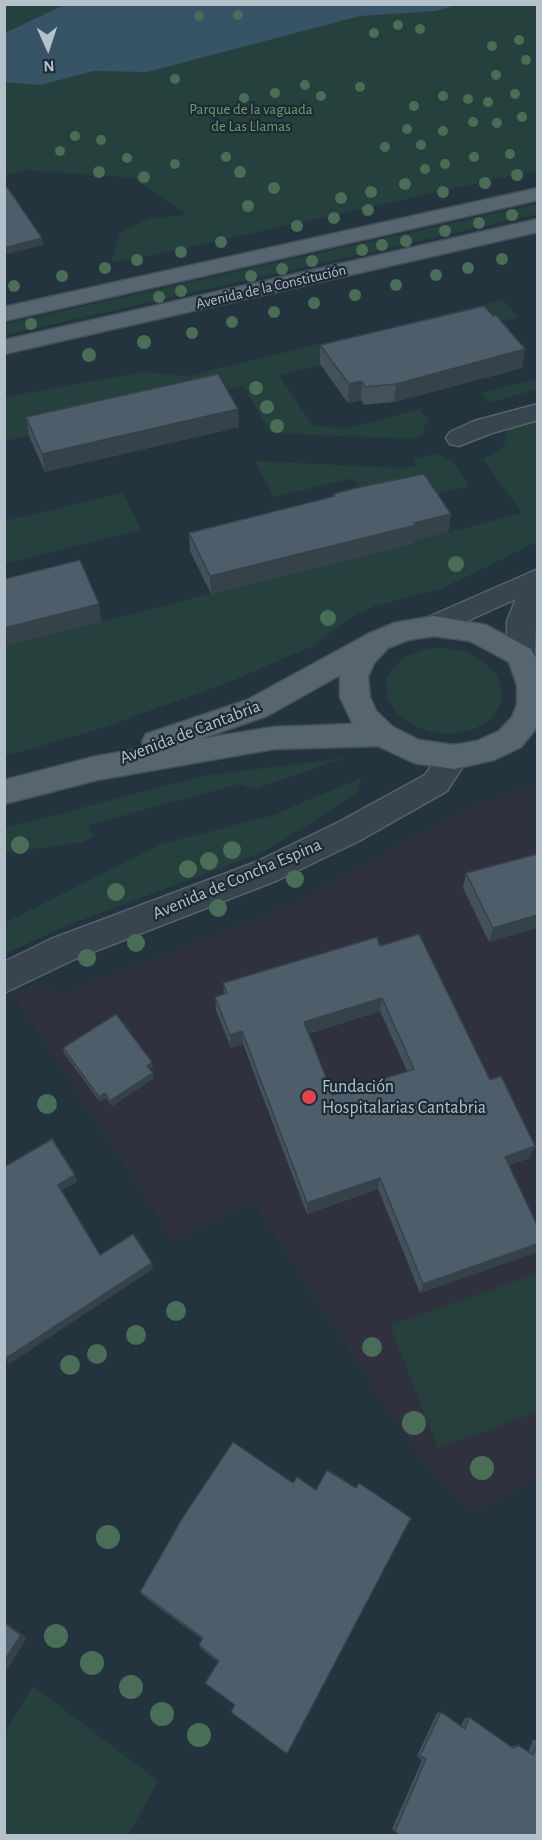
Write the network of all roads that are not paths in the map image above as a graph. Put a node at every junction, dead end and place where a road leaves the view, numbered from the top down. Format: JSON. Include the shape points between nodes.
{"nodes":[{"id":1,"x":537,"y":194,"type":"edge"},
{"id":2,"x":537,"y":225,"type":"edge"},
{"id":3,"x":4,"y":314,"type":"edge"},
{"id":4,"x":4,"y":347,"type":"edge"},
{"id":5,"x":537,"y":412,"type":"edge"},
{"id":6,"x":459,"y":438,"type":"dead end"},
{"id":7,"x":537,"y":578,"type":"edge"},
{"id":8,"x":537,"y":591,"type":"edge"},
{"id":9,"x":434,"y":626,"type":"junction"},
{"id":10,"x":378,"y":641,"type":"junction"},
{"id":11,"x":527,"y":665,"type":"edge"},
{"id":12,"x":382,"y":735,"type":"junction"},
{"id":13,"x":524,"y":736,"type":"edge"},
{"id":14,"x":454,"y":757,"type":"junction"},
{"id":15,"x":97,"y":768,"type":"junction"},
{"id":16,"x":4,"y":792,"type":"edge"},
{"id":17,"x":4,"y":979,"type":"edge"}],
"edges":[{"from":1,"to":3,"type":"main road","name":"Avenida de la Constitución"},
{"from":2,"to":4,"type":"main road","name":"Avenida de la Constitución"},
{"from":5,"to":6,"type":"street"},
{"from":7,"to":9,"type":"street"},
{"from":8,"to":11,"type":"street","via":[[521,621]]},
{"from":9,"to":10,"type":"main road","via":[[404,630]]},
{"from":9,"to":11,"type":"main road","via":[[476,632]]},
{"from":10,"to":12,"type":"main road","via":[[362,658],[354,687],[364,718]]},
{"from":10,"to":15,"type":"main road","name":"Avenida de Cantabria","via":[[257,708],[165,739]]},
{"from":11,"to":13,"type":"main road","via":[[532,705],[524,723]]},
{"from":12,"to":14,"type":"main road","via":[[414,751]]},
{"from":12,"to":15,"type":"main road","name":"Avenida de Cantabria","via":[[274,738]]},
{"from":13,"to":14,"type":"main road","via":[[483,752]]},
{"from":14,"to":17,"type":"street","name":"Avenida de Concha Espina","via":[[436,783],[348,832],[267,871],[63,949]]},
{"from":15,"to":16,"type":"main road","name":"Avenida de Cantabria"}]}
